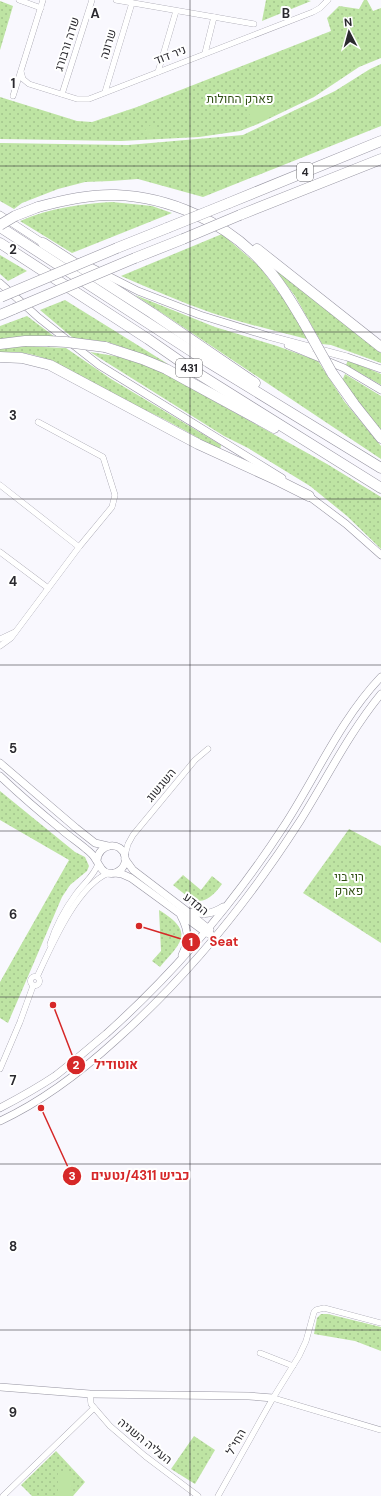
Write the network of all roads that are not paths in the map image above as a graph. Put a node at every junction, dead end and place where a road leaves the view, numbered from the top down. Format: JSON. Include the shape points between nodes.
{"nodes":[{"id":1,"x":19,"y":0,"type":"edge"},
{"id":2,"x":43,"y":0,"type":"edge"},
{"id":3,"x":92,"y":0,"type":"edge"},
{"id":4,"x":116,"y":0,"type":"edge"},
{"id":5,"x":328,"y":0,"type":"edge"},
{"id":6,"x":132,"y":3,"type":"junction"},
{"id":7,"x":41,"y":8,"type":"junction"},
{"id":8,"x":176,"y":10,"type":"junction"},
{"id":9,"x":214,"y":17,"type":"junction"},
{"id":10,"x":254,"y":24,"type":"dead end"},
{"id":11,"x":205,"y":54,"type":"junction"},
{"id":12,"x":21,"y":72,"type":"junction"},
{"id":13,"x":158,"y":72,"type":"junction"},
{"id":14,"x":105,"y":92,"type":"junction"},
{"id":15,"x":62,"y":94,"type":"junction"},
{"id":16,"x":13,"y":96,"type":"dead end"},
{"id":17,"x":381,"y":141,"type":"edge"},
{"id":18,"x":381,"y":159,"type":"edge"},
{"id":19,"x":0,"y":215,"type":"edge"},
{"id":20,"x":215,"y":224,"type":"junction"},
{"id":21,"x":0,"y":226,"type":"edge"},
{"id":22,"x":0,"y":243,"type":"edge"},
{"id":23,"x":43,"y":243,"type":"junction"},
{"id":24,"x":0,"y":283,"type":"edge"},
{"id":25,"x":1,"y":297,"type":"edge"},
{"id":26,"x":0,"y":315,"type":"edge"},
{"id":27,"x":268,"y":336,"type":"junction"},
{"id":28,"x":0,"y":344,"type":"edge"},
{"id":29,"x":381,"y":347,"type":"edge"},
{"id":30,"x":0,"y":357,"type":"edge"},
{"id":31,"x":381,"y":369,"type":"edge"},
{"id":32,"x":381,"y":390,"type":"edge"},
{"id":33,"x":38,"y":422,"type":"dead end"},
{"id":34,"x":318,"y":429,"type":"junction"},
{"id":35,"x":381,"y":438,"type":"edge"},
{"id":36,"x":381,"y":468,"type":"edge"},
{"id":37,"x":0,"y":485,"type":"edge"},
{"id":38,"x":381,"y":488,"type":"edge"},
{"id":39,"x":308,"y":496,"type":"junction"},
{"id":40,"x":79,"y":547,"type":"junction"},
{"id":41,"x":0,"y":552,"type":"edge"},
{"id":42,"x":381,"y":555,"type":"edge"},
{"id":43,"x":48,"y":588,"type":"junction"},
{"id":44,"x":17,"y":631,"type":"junction"},
{"id":45,"x":0,"y":639,"type":"edge"},
{"id":46,"x":0,"y":646,"type":"edge"},
{"id":47,"x":381,"y":677,"type":"edge"},
{"id":48,"x":381,"y":694,"type":"edge"},
{"id":49,"x":208,"y":750,"type":"dead end"},
{"id":50,"x":0,"y":763,"type":"edge"},
{"id":51,"x":0,"y":776,"type":"edge"},
{"id":52,"x":133,"y":835,"type":"junction"},
{"id":53,"x":112,"y":846,"type":"junction"},
{"id":54,"x":125,"y":857,"type":"junction"},
{"id":55,"x":98,"y":862,"type":"junction"},
{"id":56,"x":112,"y":873,"type":"junction"},
{"id":57,"x":229,"y":902,"type":"junction"},
{"id":58,"x":188,"y":912,"type":"junction"},
{"id":59,"x":180,"y":915,"type":"junction"},
{"id":60,"x":207,"y":930,"type":"junction"},
{"id":61,"x":215,"y":937,"type":"junction"},
{"id":62,"x":45,"y":959,"type":"junction"},
{"id":63,"x":177,"y":964,"type":"junction"},
{"id":64,"x":0,"y":1069,"type":"edge"},
{"id":65,"x":0,"y":1108,"type":"edge"},
{"id":66,"x":1,"y":1122,"type":"edge"},
{"id":67,"x":381,"y":1323,"type":"edge"},
{"id":68,"x":260,"y":1353,"type":"dead end"},
{"id":69,"x":293,"y":1366,"type":"junction"},
{"id":70,"x":0,"y":1387,"type":"edge"},
{"id":71,"x":90,"y":1394,"type":"junction"},
{"id":72,"x":273,"y":1398,"type":"junction"},
{"id":73,"x":94,"y":1408,"type":"junction"},
{"id":74,"x":381,"y":1430,"type":"edge"},
{"id":75,"x":3,"y":1496,"type":"edge"},
{"id":76,"x":198,"y":1496,"type":"edge"},
{"id":77,"x":218,"y":1496,"type":"edge"}],
"edges":[{"from":1,"to":7,"type":"street"},
{"from":2,"to":7,"type":"street"},
{"from":3,"to":15,"type":"street","name":"שדה ורבורג"},
{"from":4,"to":6,"type":"street"},
{"from":5,"to":11,"type":"street","name":"ניר דוד","via":[[313,12]]},
{"from":6,"to":8,"type":"street"},
{"from":6,"to":14,"type":"street","name":"שרונה"},
{"from":7,"to":12,"type":"street"},
{"from":8,"to":9,"type":"street"},
{"from":8,"to":13,"type":"street"},
{"from":9,"to":10,"type":"street"},
{"from":9,"to":11,"type":"street"},
{"from":11,"to":13,"type":"street","name":"ניר דוד"},
{"from":12,"to":15,"type":"street","name":"ניר דוד","via":[[23,79],[29,84]]},
{"from":12,"to":16,"type":"street"},
{"from":13,"to":14,"type":"street","name":"ניר דוד"},
{"from":14,"to":15,"type":"street","name":"ניר דוד","via":[[84,99]]},
{"from":17,"to":25,"type":"highway","number":"4","bridge":true},
{"from":18,"to":26,"type":"highway","number":"4","bridge":true},
{"from":19,"to":23,"type":"main road"},
{"from":20,"to":21,"type":"highway","bridge":true,"via":[[160,202],[125,196],[96,196],[38,206]]},
{"from":20,"to":29,"type":"highway","via":[[254,247]]},
{"from":20,"to":35,"type":"highway","bridge":true,"via":[[233,236],[276,278],[332,373]]},
{"from":21,"to":34,"type":"highway","number":"431","via":[[208,362]]},
{"from":22,"to":38,"type":"highway","number":"431","via":[[194,371]]},
{"from":23,"to":27,"type":"main road","via":[[138,291],[200,315]]},
{"from":23,"to":34,"type":"highway","via":[[152,312]]},
{"from":24,"to":39,"type":"main road","via":[[39,318],[99,365]]},
{"from":27,"to":31,"type":"main road"},
{"from":27,"to":32,"type":"main road","via":[[344,368]]},
{"from":28,"to":38,"type":"highway","bridge":true,"via":[[25,341],[74,343],[142,358]]},
{"from":30,"to":39,"type":"highway","via":[[22,358],[50,365],[198,444]]},
{"from":33,"to":40,"type":"street","via":[[99,453],[106,463],[115,500]]},
{"from":34,"to":36,"type":"highway","number":"431"},
{"from":37,"to":40,"type":"street"},
{"from":39,"to":42,"type":"main road","via":[[346,524]]},
{"from":40,"to":43,"type":"street"},
{"from":41,"to":43,"type":"street"},
{"from":43,"to":44,"type":"street"},
{"from":44,"to":45,"type":"street"},
{"from":44,"to":46,"type":"street"},
{"from":47,"to":57,"type":"main road","via":[[348,720],[284,826]]},
{"from":48,"to":61,"type":"main road","via":[[355,728],[300,820],[262,877]]},
{"from":49,"to":52,"type":"street","name":"השגשוג","via":[[195,760]]},
{"from":50,"to":53,"type":"main road","via":[[76,828],[95,842]]},
{"from":51,"to":55,"type":"main road","via":[[84,847]]},
{"from":52,"to":53,"type":"street","name":"השגשוג","via":[[124,843]]},
{"from":52,"to":54,"type":"street","name":"השגשוג"},
{"from":53,"to":54,"type":"main road","via":[[120,849]]},
{"from":53,"to":55,"type":"main road","via":[[101,850]]},
{"from":54,"to":56,"type":"main road","via":[[121,869]]},
{"from":54,"to":58,"type":"main road","name":"המדע","via":[[133,870]]},
{"from":55,"to":56,"type":"main road","via":[[102,870]]},
{"from":55,"to":62,"type":"street","via":[[92,876],[63,913]]},
{"from":56,"to":59,"type":"main road","name":"המדע","via":[[131,878]]},
{"from":56,"to":62,"type":"street","via":[[94,882],[78,900]]},
{"from":57,"to":58,"type":"main road","via":[[209,913]]},
{"from":57,"to":60,"type":"main road"},
{"from":58,"to":60,"type":"main road","name":"המדע"},
{"from":59,"to":60,"type":"main road","name":"המדע"},
{"from":59,"to":63,"type":"main road","via":[[188,935]]},
{"from":60,"to":61,"type":"main road","name":"המדע"},
{"from":60,"to":63,"type":"main road"},
{"from":61,"to":66,"type":"main road","via":[[167,991],[106,1050],[63,1084]]},
{"from":62,"to":64,"type":"street","via":[[37,977],[30,980],[33,986]]},
{"from":63,"to":65,"type":"main road","via":[[126,1015],[67,1066],[37,1088]]},
{"from":67,"to":69,"type":"street","name":"החי\"ל","via":[[324,1308],[316,1310],[303,1348]]},
{"from":68,"to":69,"type":"street"},
{"from":69,"to":72,"type":"street","name":"החי\"ל"},
{"from":70,"to":71,"type":"main road"},
{"from":71,"to":72,"type":"main road"},
{"from":71,"to":73,"type":"street","name":"העליה השניה"},
{"from":72,"to":74,"type":"street"},
{"from":72,"to":77,"type":"street","name":"החי\"ל"},
{"from":73,"to":75,"type":"street"},
{"from":73,"to":76,"type":"street","name":"העליה השניה","via":[[127,1441]]}]}
